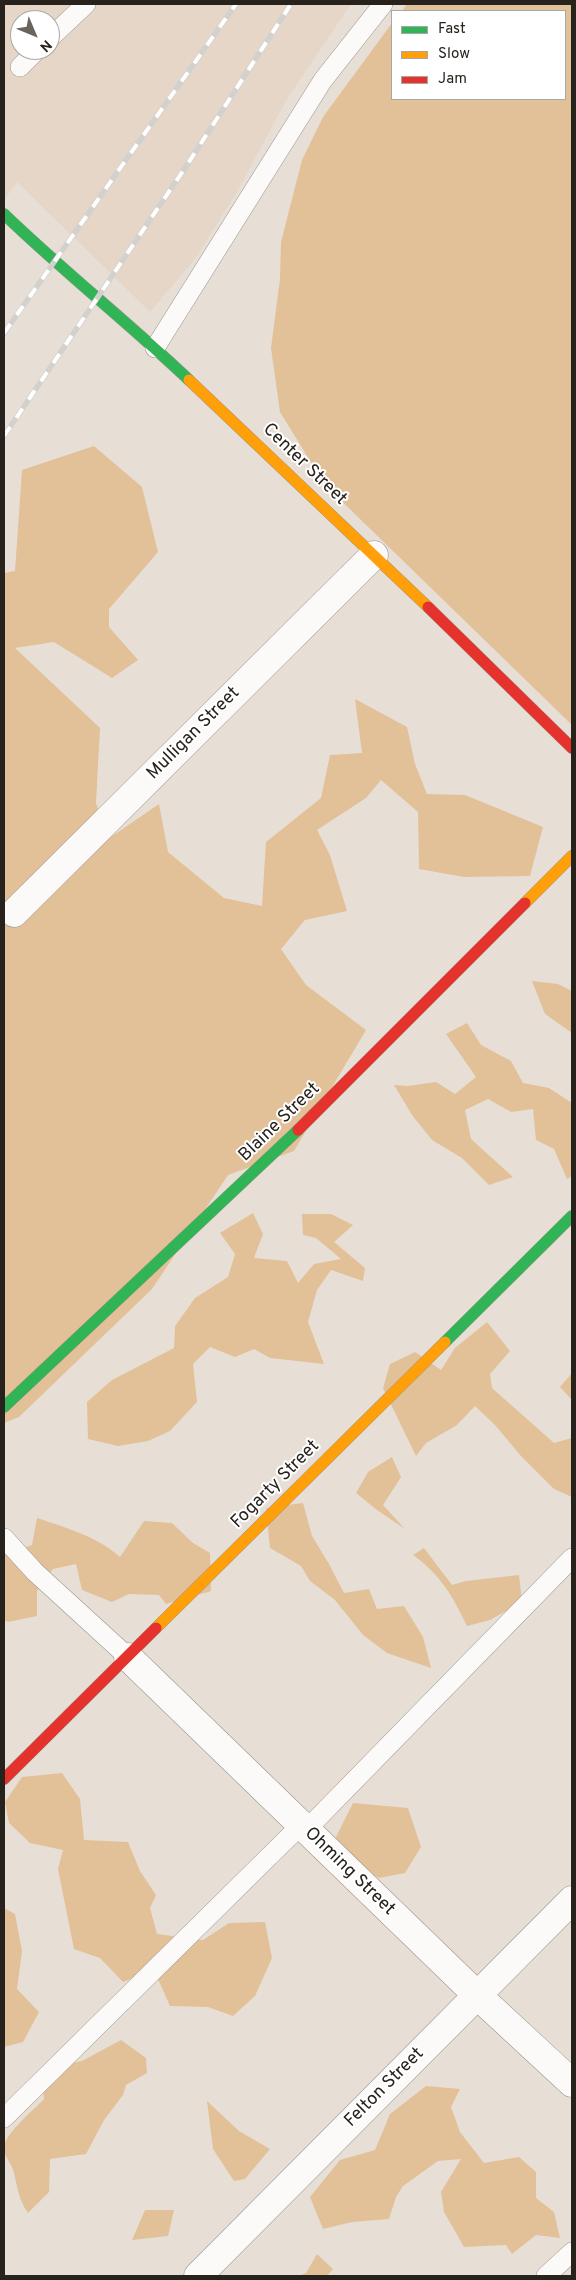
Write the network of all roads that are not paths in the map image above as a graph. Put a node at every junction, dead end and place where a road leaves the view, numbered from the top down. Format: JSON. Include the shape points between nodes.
{"nodes":[{"id":1,"x":86,"y":4,"type":"edge"},
{"id":2,"x":383,"y":4,"type":"edge"},
{"id":3,"x":60,"y":29,"type":"edge"},
{"id":4,"x":27,"y":60,"type":"edge"},
{"id":5,"x":20,"y":67,"type":"dead end"},
{"id":6,"x":4,"y":214,"type":"edge"},
{"id":7,"x":155,"y":348,"type":"junction"},
{"id":8,"x":374,"y":556,"type":"junction"},
{"id":9,"x":572,"y":748,"type":"edge"},
{"id":10,"x":572,"y":856,"type":"edge"},
{"id":11,"x":14,"y":913,"type":"dead end"},
{"id":12,"x":572,"y":1216,"type":"edge"},
{"id":13,"x":4,"y":1407,"type":"edge"},
{"id":14,"x":4,"y":1538,"type":"edge"},
{"id":15,"x":572,"y":1558,"type":"edge"},
{"id":16,"x":128,"y":1656,"type":"junction"},
{"id":17,"x":4,"y":1779,"type":"edge"},
{"id":18,"x":304,"y":1828,"type":"junction"},
{"id":19,"x":572,"y":1900,"type":"edge"},
{"id":20,"x":477,"y":1995,"type":"junction"},
{"id":21,"x":572,"y":2083,"type":"edge"},
{"id":22,"x":4,"y":2118,"type":"edge"},
{"id":23,"x":572,"y":2252,"type":"edge"},
{"id":24,"x":198,"y":2276,"type":"edge"},
{"id":25,"x":546,"y":2276,"type":"edge"}],
"edges":[{"from":1,"to":3,"type":"lane"},
{"from":2,"to":7,"type":"lane","via":[[323,80]]},
{"from":4,"to":5,"type":"lane"},
{"from":6,"to":7,"type":"street","name":"Center Street","via":[[55,264]]},
{"from":7,"to":8,"type":"street","name":"Center Street"},
{"from":8,"to":9,"type":"street","name":"Center Street"},
{"from":8,"to":11,"type":"street","name":"Mulligan Street"},
{"from":10,"to":13,"type":"street","name":"Blaine Street","via":[[305,1124]]},
{"from":12,"to":16,"type":"street","name":"Fogarty Street"},
{"from":14,"to":16,"type":"lane","via":[[35,1572]]},
{"from":15,"to":18,"type":"lane"},
{"from":16,"to":17,"type":"street","name":"Fogarty Street"},
{"from":16,"to":18,"type":"street","name":"Ohming Street"},
{"from":18,"to":20,"type":"street","name":"Ohming Street"},
{"from":18,"to":22,"type":"lane"},
{"from":19,"to":20,"type":"street","name":"Felton Street"},
{"from":20,"to":21,"type":"street","name":"Ohming Street"},
{"from":20,"to":24,"type":"street","name":"Felton Street"},
{"from":23,"to":25,"type":"lane"}]}
